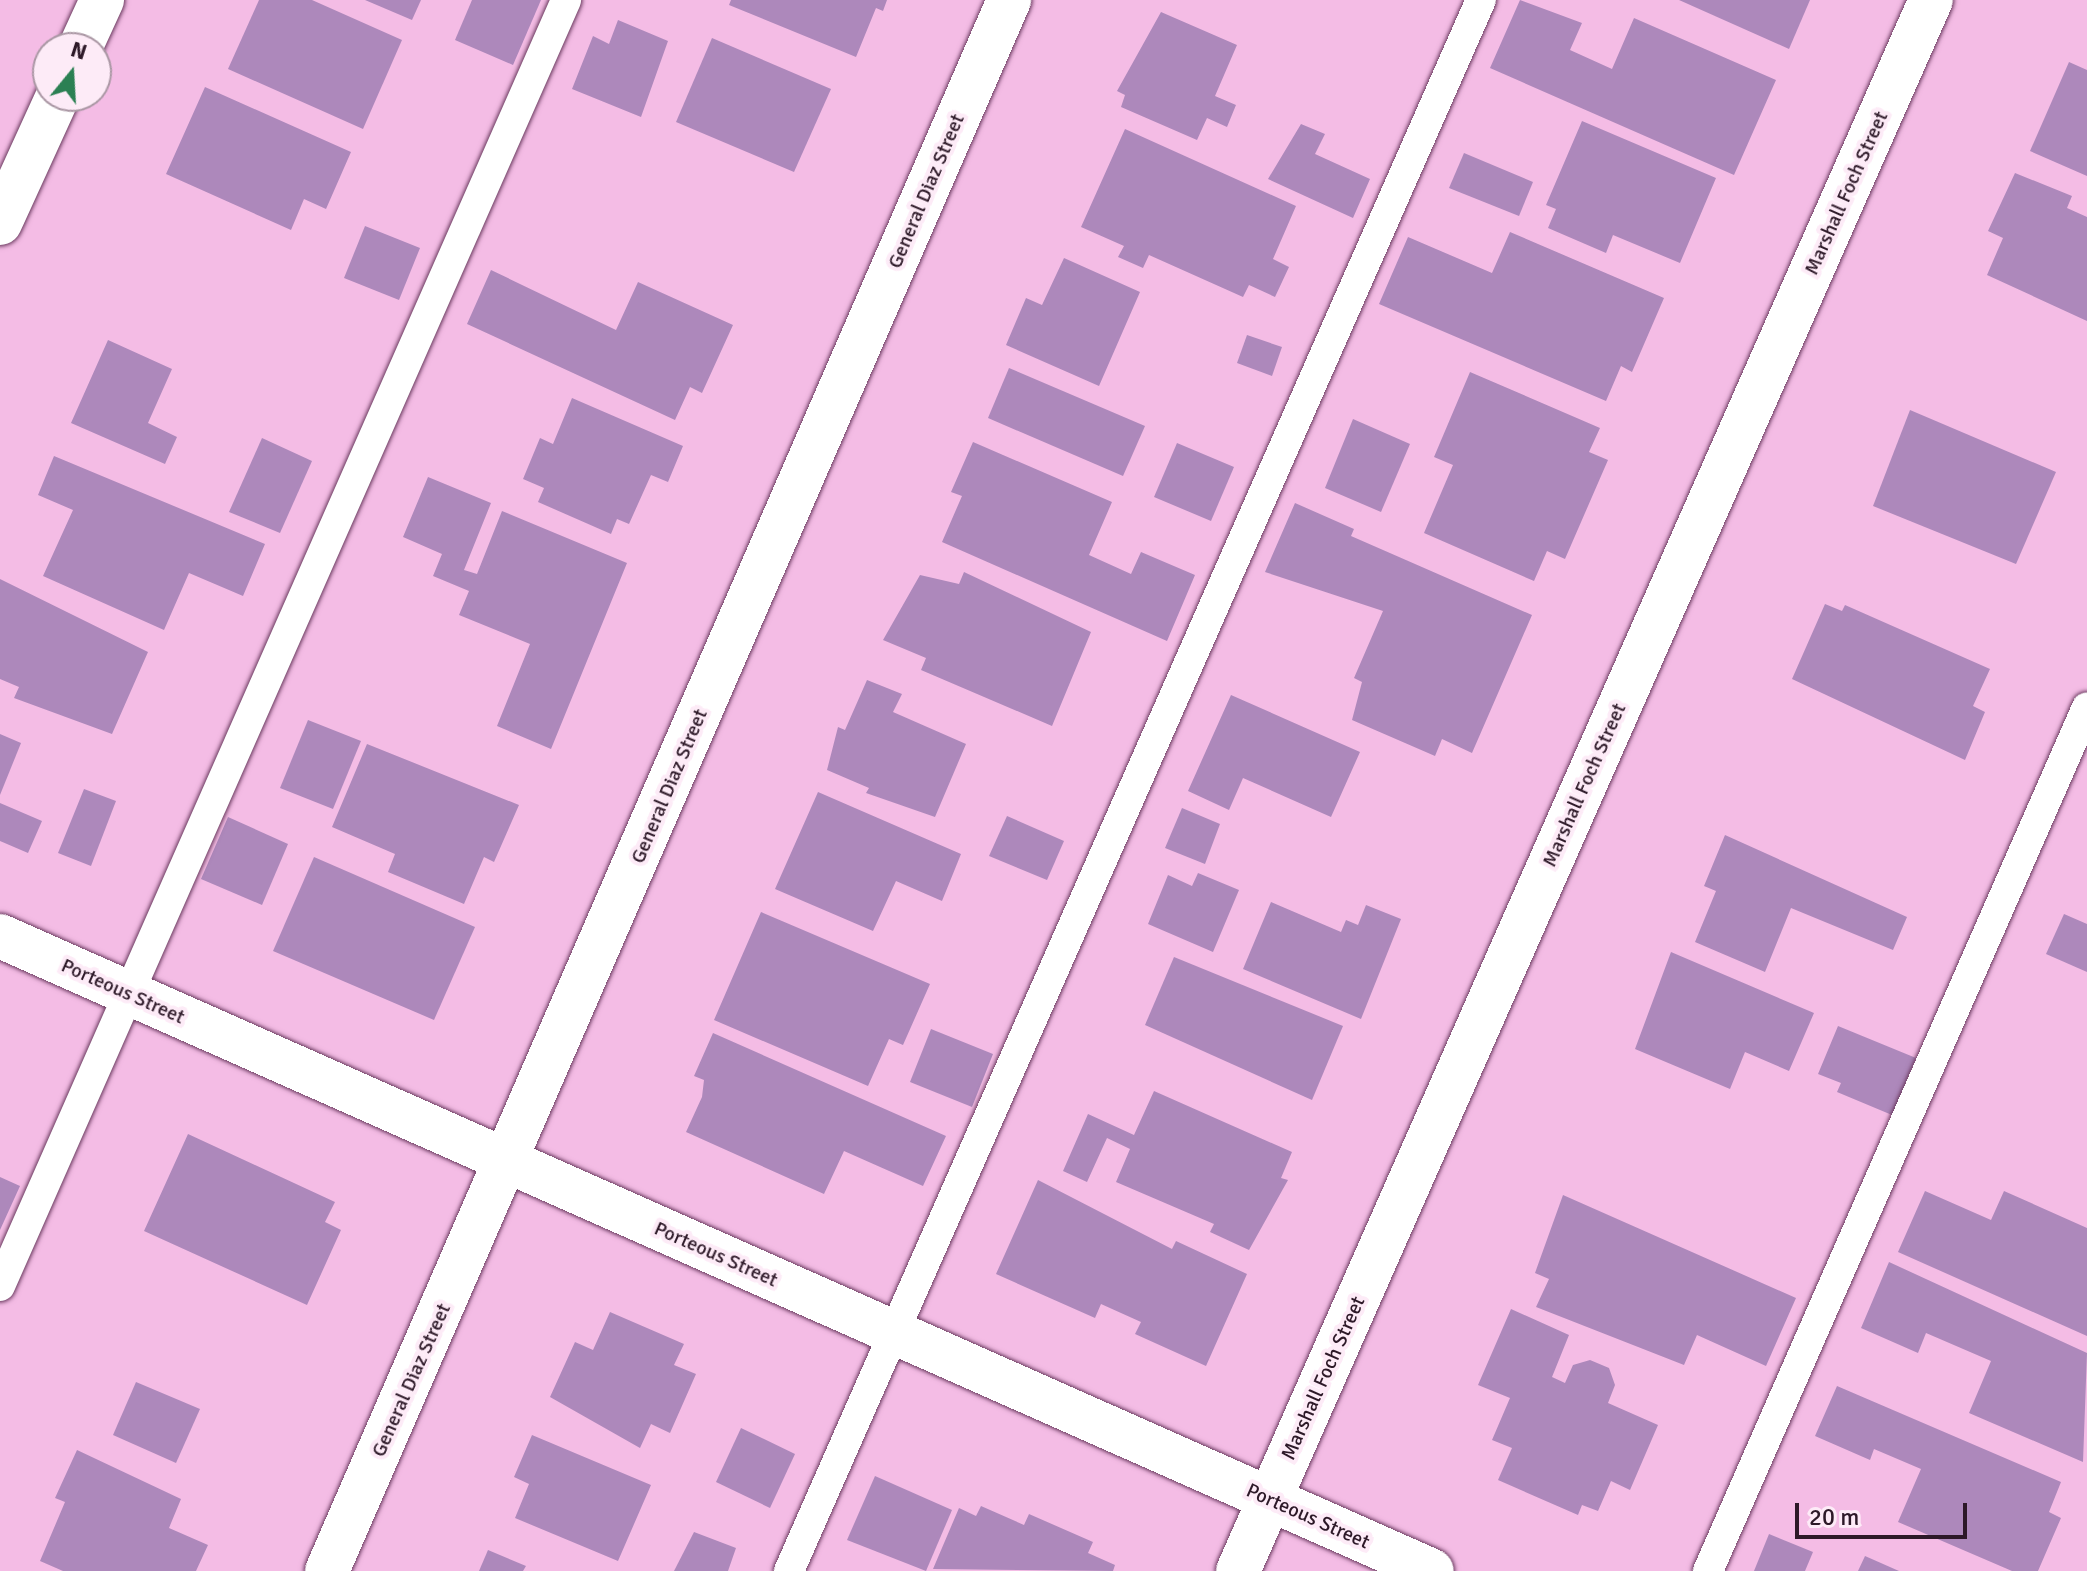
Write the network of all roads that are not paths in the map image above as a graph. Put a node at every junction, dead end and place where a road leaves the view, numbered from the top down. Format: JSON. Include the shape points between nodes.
{"nodes":[{"id":1,"x":102,"y":0,"type":"edge"},
{"id":2,"x":566,"y":0,"type":"edge"},
{"id":3,"x":1009,"y":0,"type":"edge"},
{"id":4,"x":1481,"y":0,"type":"edge"},
{"id":5,"x":1931,"y":0,"type":"edge"},
{"id":6,"x":87,"y":32,"type":"edge"},
{"id":7,"x":51,"y":112,"type":"edge"},
{"id":8,"x":0,"y":223,"type":"edge"},
{"id":9,"x":2087,"y":707,"type":"edge"},
{"id":10,"x":0,"y":936,"type":"edge"},
{"id":11,"x":131,"y":994,"type":"junction"},
{"id":12,"x":507,"y":1161,"type":"junction"},
{"id":13,"x":0,"y":1286,"type":"edge"},
{"id":14,"x":895,"y":1333,"type":"junction"},
{"id":15,"x":1269,"y":1499,"type":"junction"},
{"id":16,"x":327,"y":1571,"type":"edge"},
{"id":17,"x":789,"y":1571,"type":"edge"},
{"id":18,"x":1238,"y":1571,"type":"edge"},
{"id":19,"x":1432,"y":1571,"type":"edge"},
{"id":20,"x":1708,"y":1571,"type":"edge"}],
"edges":[{"from":1,"to":6,"type":"street"},
{"from":2,"to":11,"type":"lane"},
{"from":3,"to":12,"type":"street","name":"General Diaz Street"},
{"from":4,"to":14,"type":"lane"},
{"from":5,"to":15,"type":"street","name":"Marshall Foch Street"},
{"from":7,"to":8,"type":"street"},
{"from":9,"to":20,"type":"lane"},
{"from":10,"to":11,"type":"street","name":"Porteous Street"},
{"from":11,"to":12,"type":"street","name":"Porteous Street"},
{"from":11,"to":13,"type":"lane"},
{"from":12,"to":14,"type":"street","name":"Porteous Street"},
{"from":12,"to":16,"type":"street","name":"General Diaz Street"},
{"from":14,"to":15,"type":"street","name":"Porteous Street"},
{"from":14,"to":17,"type":"lane"},
{"from":15,"to":18,"type":"street","name":"Marshall Foch Street"},
{"from":15,"to":19,"type":"street","name":"Porteous Street"}]}
